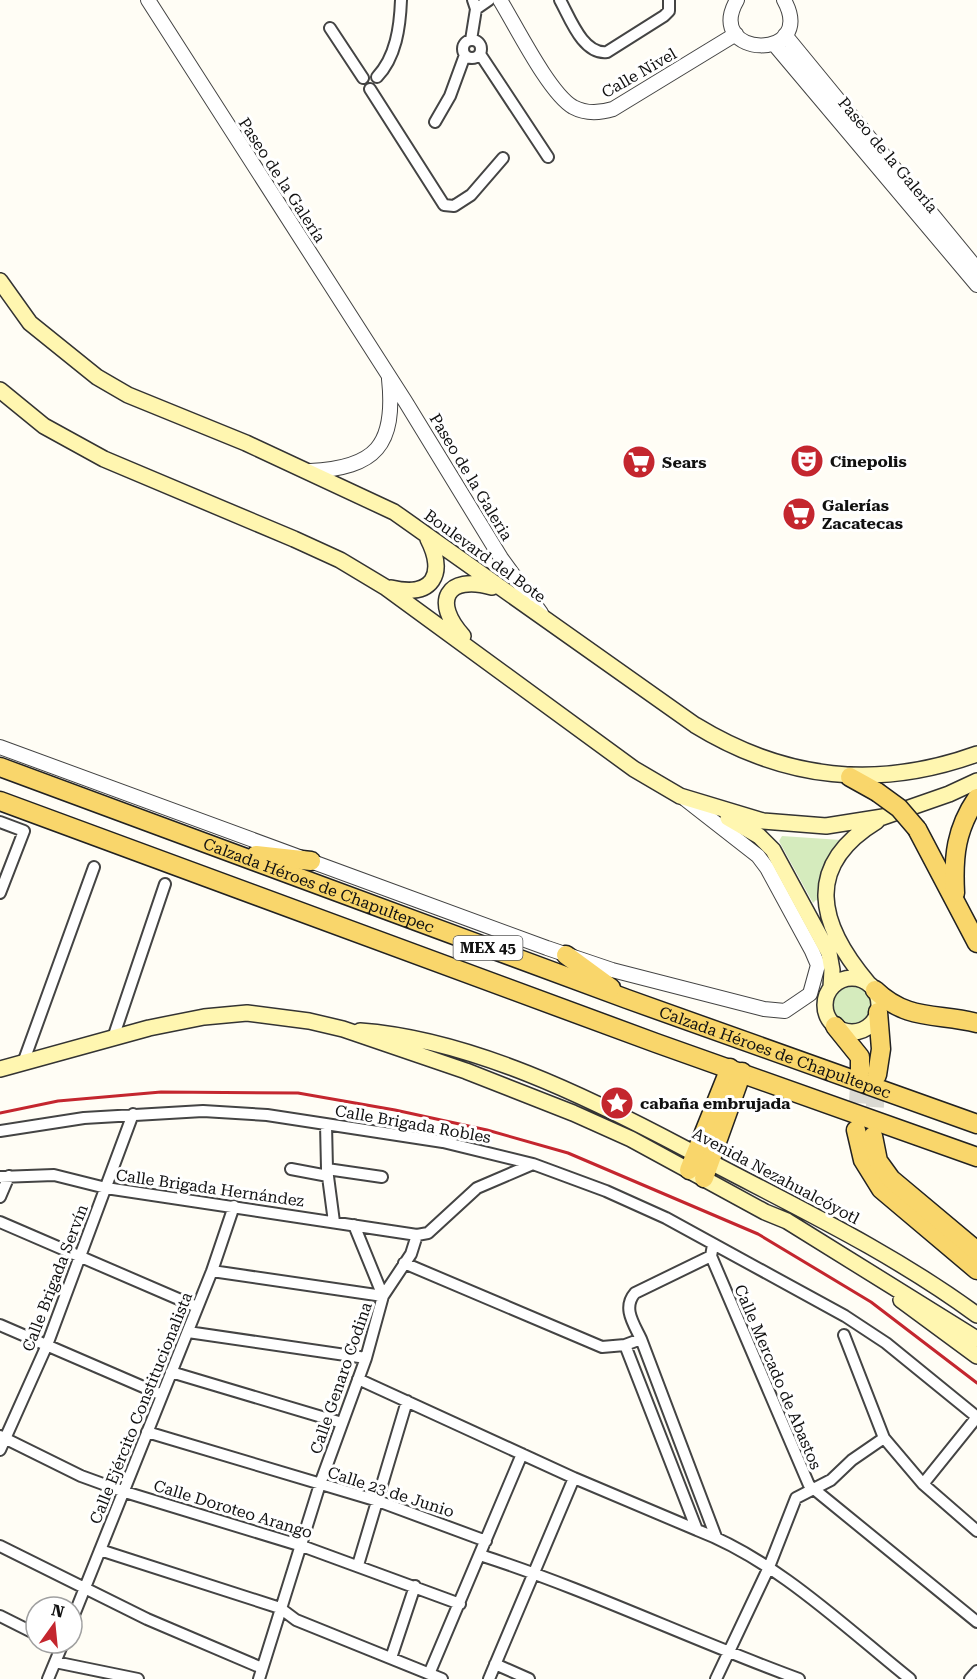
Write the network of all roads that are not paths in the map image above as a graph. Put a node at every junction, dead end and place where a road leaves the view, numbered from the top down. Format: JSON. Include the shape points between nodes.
{"nodes":[{"id":1,"x":148,"y":0,"type":"edge"},
{"id":2,"x":401,"y":0,"type":"edge"},
{"id":3,"x":489,"y":0,"type":"edge"},
{"id":4,"x":500,"y":0,"type":"edge"},
{"id":5,"x":560,"y":0,"type":"edge"},
{"id":6,"x":669,"y":0,"type":"edge"},
{"id":7,"x":736,"y":0,"type":"edge"},
{"id":8,"x":784,"y":0,"type":"edge"},
{"id":9,"x":475,"y":4,"type":"edge"},
{"id":10,"x":330,"y":28,"type":"dead end"},
{"id":11,"x":736,"y":34,"type":"junction"},
{"id":12,"x":785,"y":35,"type":"junction"},
{"id":13,"x":471,"y":40,"type":"junction"},
{"id":14,"x":774,"y":44,"type":"junction"},
{"id":15,"x":480,"y":54,"type":"junction"},
{"id":16,"x":465,"y":55,"type":"junction"},
{"id":17,"x":376,"y":77,"type":"junction"},
{"id":18,"x":363,"y":78,"type":"junction"},
{"id":19,"x":370,"y":89,"type":"junction"},
{"id":20,"x":435,"y":123,"type":"dead end"},
{"id":21,"x":548,"y":157,"type":"dead end"},
{"id":22,"x":503,"y":158,"type":"dead end"},
{"id":23,"x":977,"y":269,"type":"edge"},
{"id":24,"x":0,"y":281,"type":"edge"},
{"id":25,"x":977,"y":285,"type":"edge"},
{"id":26,"x":389,"y":376,"type":"junction"},
{"id":27,"x":0,"y":390,"type":"edge"},
{"id":28,"x":310,"y":471,"type":"junction"},
{"id":29,"x":427,"y":537,"type":"junction"},
{"id":30,"x":385,"y":587,"type":"junction"},
{"id":31,"x":501,"y":589,"type":"junction"},
{"id":32,"x":548,"y":622,"type":"junction"},
{"id":33,"x":487,"y":662,"type":"junction"},
{"id":34,"x":0,"y":747,"type":"edge"},
{"id":35,"x":977,"y":754,"type":"edge"},
{"id":36,"x":0,"y":767,"type":"edge"},
{"id":37,"x":850,"y":777,"type":"junction"},
{"id":38,"x":977,"y":781,"type":"edge"},
{"id":39,"x":681,"y":796,"type":"junction"},
{"id":40,"x":977,"y":798,"type":"edge"},
{"id":41,"x":0,"y":801,"type":"edge"},
{"id":42,"x":707,"y":806,"type":"junction"},
{"id":43,"x":887,"y":816,"type":"junction"},
{"id":44,"x":0,"y":822,"type":"edge"},
{"id":45,"x":225,"y":851,"type":"junction"},
{"id":46,"x":311,"y":861,"type":"junction"},
{"id":47,"x":94,"y":867,"type":"dead end"},
{"id":48,"x":165,"y":884,"type":"dead end"},
{"id":49,"x":0,"y":893,"type":"edge"},
{"id":50,"x":955,"y":898,"type":"junction"},
{"id":51,"x":977,"y":944,"type":"edge"},
{"id":52,"x":566,"y":954,"type":"junction"},
{"id":53,"x":871,"y":986,"type":"junction"},
{"id":54,"x":830,"y":988,"type":"junction"},
{"id":55,"x":810,"y":994,"type":"junction"},
{"id":56,"x":627,"y":999,"type":"junction"},
{"id":57,"x":878,"y":1012,"type":"junction"},
{"id":58,"x":977,"y":1023,"type":"edge"},
{"id":59,"x":835,"y":1026,"type":"junction"},
{"id":60,"x":113,"y":1038,"type":"junction"},
{"id":61,"x":23,"y":1063,"type":"junction"},
{"id":62,"x":0,"y":1069,"type":"edge"},
{"id":63,"x":736,"y":1070,"type":"junction"},
{"id":64,"x":133,"y":1114,"type":"junction"},
{"id":65,"x":326,"y":1124,"type":"junction"},
{"id":66,"x":977,"y":1124,"type":"edge"},
{"id":67,"x":0,"y":1131,"type":"edge"},
{"id":68,"x":977,"y":1157,"type":"edge"},
{"id":69,"x":533,"y":1164,"type":"junction"},
{"id":70,"x":700,"y":1166,"type":"junction"},
{"id":71,"x":291,"y":1169,"type":"dead end"},
{"id":72,"x":327,"y":1173,"type":"junction"},
{"id":73,"x":5,"y":1176,"type":"edge"},
{"id":74,"x":382,"y":1177,"type":"dead end"},
{"id":75,"x":747,"y":1180,"type":"junction"},
{"id":76,"x":106,"y":1188,"type":"junction"},
{"id":77,"x":0,"y":1197,"type":"edge"},
{"id":78,"x":739,"y":1197,"type":"junction"},
{"id":79,"x":234,"y":1206,"type":"junction"},
{"id":80,"x":765,"y":1212,"type":"junction"},
{"id":81,"x":0,"y":1222,"type":"edge"},
{"id":82,"x":334,"y":1222,"type":"junction"},
{"id":83,"x":354,"y":1225,"type":"junction"},
{"id":84,"x":417,"y":1235,"type":"junction"},
{"id":85,"x":713,"y":1245,"type":"junction"},
{"id":86,"x":977,"y":1251,"type":"edge"},
{"id":87,"x":80,"y":1256,"type":"junction"},
{"id":88,"x":711,"y":1256,"type":"junction"},
{"id":89,"x":404,"y":1263,"type":"junction"},
{"id":90,"x":977,"y":1270,"type":"edge"},
{"id":91,"x":212,"y":1271,"type":"junction"},
{"id":92,"x":383,"y":1296,"type":"junction"},
{"id":93,"x":197,"y":1307,"type":"junction"},
{"id":94,"x":977,"y":1315,"type":"edge"},
{"id":95,"x":0,"y":1325,"type":"edge"},
{"id":96,"x":188,"y":1332,"type":"junction"},
{"id":97,"x":844,"y":1335,"type":"dead end"},
{"id":98,"x":641,"y":1339,"type":"junction"},
{"id":99,"x":977,"y":1339,"type":"edge"},
{"id":100,"x":46,"y":1345,"type":"junction"},
{"id":101,"x":625,"y":1345,"type":"junction"},
{"id":102,"x":977,"y":1356,"type":"edge"},
{"id":103,"x":366,"y":1358,"type":"junction"},
{"id":104,"x":171,"y":1372,"type":"junction"},
{"id":105,"x":358,"y":1379,"type":"junction"},
{"id":106,"x":162,"y":1395,"type":"junction"},
{"id":107,"x":407,"y":1401,"type":"junction"},
{"id":108,"x":342,"y":1423,"type":"junction"},
{"id":109,"x":147,"y":1432,"type":"junction"},
{"id":110,"x":2,"y":1437,"type":"edge"},
{"id":111,"x":884,"y":1438,"type":"junction"},
{"id":112,"x":0,"y":1450,"type":"edge"},
{"id":113,"x":522,"y":1454,"type":"junction"},
{"id":114,"x":574,"y":1478,"type":"junction"},
{"id":115,"x":321,"y":1484,"type":"junction"},
{"id":116,"x":923,"y":1484,"type":"junction"},
{"id":117,"x":812,"y":1488,"type":"junction"},
{"id":118,"x":125,"y":1492,"type":"junction"},
{"id":119,"x":378,"y":1501,"type":"junction"},
{"id":120,"x":698,"y":1530,"type":"junction"},
{"id":121,"x":977,"y":1530,"type":"edge"},
{"id":122,"x":716,"y":1537,"type":"junction"},
{"id":123,"x":486,"y":1541,"type":"junction"},
{"id":124,"x":0,"y":1546,"type":"edge"},
{"id":125,"x":302,"y":1546,"type":"junction"},
{"id":126,"x":100,"y":1550,"type":"junction"},
{"id":127,"x":480,"y":1555,"type":"junction"},
{"id":128,"x":358,"y":1565,"type":"junction"},
{"id":129,"x":769,"y":1567,"type":"junction"},
{"id":130,"x":534,"y":1573,"type":"junction"},
{"id":131,"x":415,"y":1586,"type":"junction"},
{"id":132,"x":85,"y":1587,"type":"junction"},
{"id":133,"x":82,"y":1595,"type":"edge"},
{"id":134,"x":460,"y":1604,"type":"junction"},
{"id":135,"x":280,"y":1608,"type":"junction"},
{"id":136,"x":0,"y":1616,"type":"edge"},
{"id":137,"x":977,"y":1622,"type":"edge"},
{"id":138,"x":24,"y":1628,"type":"edge"},
{"id":139,"x":727,"y":1653,"type":"junction"},
{"id":140,"x":57,"y":1655,"type":"edge"},
{"id":141,"x":391,"y":1658,"type":"junction"},
{"id":142,"x":56,"y":1662,"type":"junction"},
{"id":143,"x":495,"y":1664,"type":"junction"},
{"id":144,"x":977,"y":1671,"type":"edge"},
{"id":145,"x":260,"y":1673,"type":"edge"},
{"id":146,"x":429,"y":1674,"type":"junction"},
{"id":147,"x":48,"y":1679,"type":"edge"},
{"id":148,"x":138,"y":1679,"type":"edge"},
{"id":149,"x":442,"y":1679,"type":"edge"},
{"id":150,"x":489,"y":1679,"type":"edge"},
{"id":151,"x":529,"y":1679,"type":"edge"},
{"id":152,"x":716,"y":1679,"type":"edge"},
{"id":153,"x":799,"y":1679,"type":"edge"},
{"id":154,"x":910,"y":1679,"type":"edge"},
{"id":155,"x":970,"y":1679,"type":"edge"}],
"edges":[{"from":1,"to":26,"type":"street","name":"Paseo de la Galería"},
{"from":2,"to":17,"type":"street","via":[[392,52]]},
{"from":3,"to":9,"type":"street"},
{"from":4,"to":11,"type":"street","name":"Calle Nivel","via":[[553,88],[572,106],[592,113],[613,110]]},
{"from":5,"to":6,"type":"street","via":[[588,48],[600,53],[664,16],[669,11]]},
{"from":7,"to":11,"type":"street","via":[[732,12]]},
{"from":8,"to":12,"type":"street","via":[[790,17]]},
{"from":9,"to":13,"type":"street"},
{"from":10,"to":18,"type":"street"},
{"from":11,"to":14,"type":"street","via":[[757,47]]},
{"from":12,"to":14,"type":"street"},
{"from":12,"to":23,"type":"street","name":"Paseo de la Galería"},
{"from":13,"to":15,"type":"street","via":[[480,44]]},
{"from":13,"to":16,"type":"street","via":[[463,47]]},
{"from":14,"to":25,"type":"street","name":"Paseo de la Galería"},
{"from":15,"to":16,"type":"street","via":[[473,58]]},
{"from":15,"to":21,"type":"street"},
{"from":16,"to":20,"type":"street"},
{"from":17,"to":18,"type":"street","via":[[369,73]]},
{"from":17,"to":19,"type":"street","via":[[377,85]]},
{"from":18,"to":19,"type":"street","via":[[363,86]]},
{"from":19,"to":22,"type":"street","via":[[444,205],[454,206],[471,195]]},
{"from":24,"to":28,"type":"main road","name":"Boulevard del Bote","via":[[30,323],[97,377],[128,395]]},
{"from":26,"to":28,"type":"street","via":[[390,417],[379,448],[349,467]]},
{"from":26,"to":32,"type":"street","name":"Paseo de la Galeria","via":[[501,558]]},
{"from":27,"to":30,"type":"main road","via":[[44,426],[104,459],[294,539]]},
{"from":28,"to":29,"type":"main road","name":"Boulevard del Bote","via":[[394,512]]},
{"from":29,"to":30,"type":"main road","via":[[436,555],[432,581],[411,592]]},
{"from":29,"to":31,"type":"main road","name":"Boulevard del Bote"},
{"from":30,"to":33,"type":"main road"},
{"from":31,"to":32,"type":"main road","name":"Boulevard del Bote"},
{"from":31,"to":33,"type":"main road","via":[[468,582],[455,586],[446,600],[450,622]]},
{"from":32,"to":37,"type":"main road","name":"Boulevard del Bote","via":[[714,737],[798,769]]},
{"from":33,"to":39,"type":"main road","via":[[634,769]]},
{"from":34,"to":46,"type":"street"},
{"from":35,"to":37,"type":"main road","name":"Boulevard del Bote","via":[[923,770]]},
{"from":36,"to":45,"type":"main road","name":"Calzada Héroes de Chapultepec","number":"MEX 45"},
{"from":37,"to":50,"type":"main road","bridge":true,"via":[[899,808],[917,829]]},
{"from":38,"to":43,"type":"main road"},
{"from":39,"to":42,"type":"main road"},
{"from":39,"to":55,"type":"street","via":[[748,847],[767,868],[818,965]]},
{"from":40,"to":50,"type":"main road","via":[[956,840]]},
{"from":41,"to":63,"type":"main road","name":"Calzada Héroes de Chapultepec","number":"MEX 45"},
{"from":42,"to":43,"type":"main road","via":[[788,825],[826,826]]},
{"from":42,"to":54,"type":"main road","via":[[759,836],[773,850],[829,953]]},
{"from":43,"to":53,"type":"main road","via":[[863,830],[839,854],[829,871],[825,891],[831,926],[847,958]]},
{"from":44,"to":49,"type":"street","via":[[24,831]]},
{"from":45,"to":46,"type":"main road"},
{"from":45,"to":56,"type":"main road","name":"Calzada Héroes de Chapultepec","number":"MEX 45"},
{"from":46,"to":52,"type":"street"},
{"from":47,"to":61,"type":"street"},
{"from":48,"to":60,"type":"street"},
{"from":50,"to":51,"type":"main road"},
{"from":52,"to":55,"type":"street","via":[[612,970],[764,1009],[785,1011]]},
{"from":52,"to":56,"type":"main road"},
{"from":53,"to":54,"type":"main road","via":[[848,978]]},
{"from":53,"to":57,"type":"main road"},
{"from":53,"to":58,"type":"main road","via":[[892,1006]]},
{"from":54,"to":55,"type":"street"},
{"from":54,"to":59,"type":"main road","via":[[825,1009]]},
{"from":56,"to":66,"type":"main road","name":"Calzada Héroes de Chapultepec","number":"MEX 45"},
{"from":57,"to":59,"type":"main road","via":[[861,1031],[843,1031]]},
{"from":57,"to":59,"type":"main road","via":[[880,1049],[869,1073]]},
{"from":60,"to":61,"type":"main road","name":"Avenida Nezahualcóyotl"},
{"from":60,"to":70,"type":"main road","name":"Avenida Nezahualcóyotl","via":[[180,1021],[247,1013],[403,1036],[507,1066],[580,1097]]},
{"from":61,"to":62,"type":"main road","name":"Avenida Nezahualcóyotl"},
{"from":63,"to":68,"type":"main road","name":"Calzada Héroes de Chapultepec","number":"MEX 45"},
{"from":63,"to":70,"type":"main road"},
{"from":64,"to":65,"type":"street","name":"Calle Brigada Robles","via":[[203,1111]]},
{"from":64,"to":67,"type":"street","name":"Calle Brigada Robles"},
{"from":64,"to":76,"type":"street","name":"Calle Brigada Servín"},
{"from":65,"to":69,"type":"street","name":"Calle Brigada Robles","via":[[443,1142]]},
{"from":65,"to":72,"type":"street"},
{"from":69,"to":84,"type":"street","via":[[477,1188],[428,1233]]},
{"from":69,"to":85,"type":"street","name":"Calle Brigada Robles","via":[[616,1195]]},
{"from":70,"to":75,"type":"main road","name":"Avenida Nezahualcóyotl"},
{"from":70,"to":78,"type":"main road","name":"Avenida Nezahualcóyotl"},
{"from":71,"to":72,"type":"street"},
{"from":72,"to":74,"type":"street"},
{"from":72,"to":82,"type":"street"},
{"from":73,"to":76,"type":"street","name":"Calle Brigada Hernández","via":[[54,1174]]},
{"from":73,"to":77,"type":"street"},
{"from":75,"to":78,"type":"main road"},
{"from":75,"to":94,"type":"main road","name":"Avenida Nezahualcóyotl","via":[[882,1252]]},
{"from":76,"to":79,"type":"street","name":"Calle Brigada Hernández"},
{"from":76,"to":87,"type":"street","name":"Calle Brigada Servín"},
{"from":78,"to":80,"type":"main road","name":"Avenida Nezahualcóyotl"},
{"from":79,"to":82,"type":"street","name":"Calle Brigada Hernández"},
{"from":79,"to":91,"type":"street","name":"Calle Ejército Constitucionalista"},
{"from":80,"to":99,"type":"main road","name":"Avenida Nezahualcóyotl","via":[[813,1236]]},
{"from":80,"to":102,"type":"main road","name":"Avenida Nezahualcóyotl","via":[[782,1228],[894,1296]]},
{"from":81,"to":87,"type":"street"},
{"from":82,"to":83,"type":"street","name":"Calle Brigada Hernández"},
{"from":83,"to":84,"type":"street","name":"Calle Brigada Hernández"},
{"from":83,"to":92,"type":"street"},
{"from":84,"to":89,"type":"street","name":"Calle Genaro Codina"},
{"from":85,"to":88,"type":"street"},
{"from":85,"to":116,"type":"street","name":"Calle Brigada Robles","via":[[794,1287],[886,1343],[977,1417]]},
{"from":86,"to":90,"type":"main road","via":[[891,1179],[864,1133],[862,1160],[881,1188]]},
{"from":87,"to":93,"type":"street"},
{"from":87,"to":100,"type":"street","name":"Calle Brigada Servín"},
{"from":88,"to":98,"type":"street","via":[[632,1296],[628,1311]]},
{"from":88,"to":117,"type":"street","name":"Calle Mercado de Abastos"},
{"from":89,"to":92,"type":"street","name":"Calle Genaro Codina"},
{"from":89,"to":101,"type":"street","via":[[602,1347]]},
{"from":91,"to":92,"type":"street"},
{"from":91,"to":93,"type":"street","name":"Calle Ejército Constitucionalista"},
{"from":92,"to":103,"type":"street","name":"Calle Genaro Codina"},
{"from":93,"to":96,"type":"street","name":"Calle Ejército Constitucionalista"},
{"from":95,"to":100,"type":"street"},
{"from":96,"to":103,"type":"street"},
{"from":96,"to":104,"type":"street","name":"Calle Ejército Constitucionalista"},
{"from":97,"to":111,"type":"street"},
{"from":98,"to":101,"type":"street"},
{"from":98,"to":122,"type":"street"},
{"from":100,"to":106,"type":"street"},
{"from":100,"to":110,"type":"street","name":"Calle Brigada Servín"},
{"from":101,"to":120,"type":"street"},
{"from":103,"to":105,"type":"street","name":"Calle Genaro Codina"},
{"from":104,"to":106,"type":"street","name":"Calle Ejército Constitucionalista"},
{"from":104,"to":108,"type":"street"},
{"from":105,"to":107,"type":"street"},
{"from":105,"to":108,"type":"street","name":"Calle Genaro Codina"},
{"from":106,"to":109,"type":"street","name":"Calle Ejército Constitucionalista"},
{"from":107,"to":113,"type":"street"},
{"from":107,"to":119,"type":"street"},
{"from":108,"to":115,"type":"street","name":"Calle Genaro Codina"},
{"from":109,"to":115,"type":"street","name":"Calle 23 de Junio"},
{"from":109,"to":118,"type":"street","name":"Calle Ejército Constitucionalista"},
{"from":110,"to":112,"type":"street","name":"Calle Brigada Servín"},
{"from":110,"to":118,"type":"street","name":"Calle Doroteo Arango","via":[[81,1476]]},
{"from":111,"to":116,"type":"street"},
{"from":111,"to":117,"type":"street","via":[[831,1480]]},
{"from":113,"to":114,"type":"street"},
{"from":113,"to":123,"type":"street"},
{"from":114,"to":120,"type":"street"},
{"from":114,"to":130,"type":"street"},
{"from":115,"to":119,"type":"street","name":"Calle 23 de Junio"},
{"from":115,"to":125,"type":"street","name":"Calle Genaro Codina"},
{"from":116,"to":121,"type":"street"},
{"from":117,"to":129,"type":"street","via":[[796,1498]]},
{"from":117,"to":137,"type":"street","name":"Calle Mercado de Abastos"},
{"from":118,"to":125,"type":"street","name":"Calle Doroteo Arango"},
{"from":118,"to":126,"type":"street","name":"Calle Ejército Constitucionalista"},
{"from":119,"to":123,"type":"street","name":"Calle 23 de Junio"},
{"from":119,"to":128,"type":"street"},
{"from":120,"to":122,"type":"street"},
{"from":122,"to":129,"type":"street"},
{"from":123,"to":127,"type":"street"},
{"from":124,"to":132,"type":"street"},
{"from":125,"to":128,"type":"street","name":"Calle Doroteo Arango"},
{"from":125,"to":135,"type":"street","name":"Calle Genaro Codina"},
{"from":126,"to":132,"type":"street","name":"Calle Ejército Constitucionalista"},
{"from":126,"to":135,"type":"street"},
{"from":127,"to":130,"type":"street"},
{"from":127,"to":134,"type":"street"},
{"from":128,"to":131,"type":"street","name":"Calle Doroteo Arango"},
{"from":129,"to":139,"type":"street"},
{"from":129,"to":154,"type":"street"},
{"from":130,"to":139,"type":"street"},
{"from":130,"to":143,"type":"street"},
{"from":131,"to":134,"type":"street","name":"Calle Doroteo Arango"},
{"from":131,"to":141,"type":"street"},
{"from":132,"to":133,"type":"street","name":"Calle Ejército Constitucionalista"},
{"from":132,"to":145,"type":"street"},
{"from":134,"to":146,"type":"street"},
{"from":135,"to":141,"type":"street","via":[[296,1620]]},
{"from":135,"to":145,"type":"street","name":"Calle Genaro Codina"},
{"from":136,"to":138,"type":"street"},
{"from":139,"to":152,"type":"street"},
{"from":139,"to":153,"type":"street"},
{"from":140,"to":142,"type":"street"},
{"from":141,"to":146,"type":"street"},
{"from":142,"to":147,"type":"street"},
{"from":142,"to":148,"type":"street"},
{"from":143,"to":150,"type":"street"},
{"from":143,"to":151,"type":"street"},
{"from":144,"to":155,"type":"street"},
{"from":146,"to":149,"type":"street"}]}
